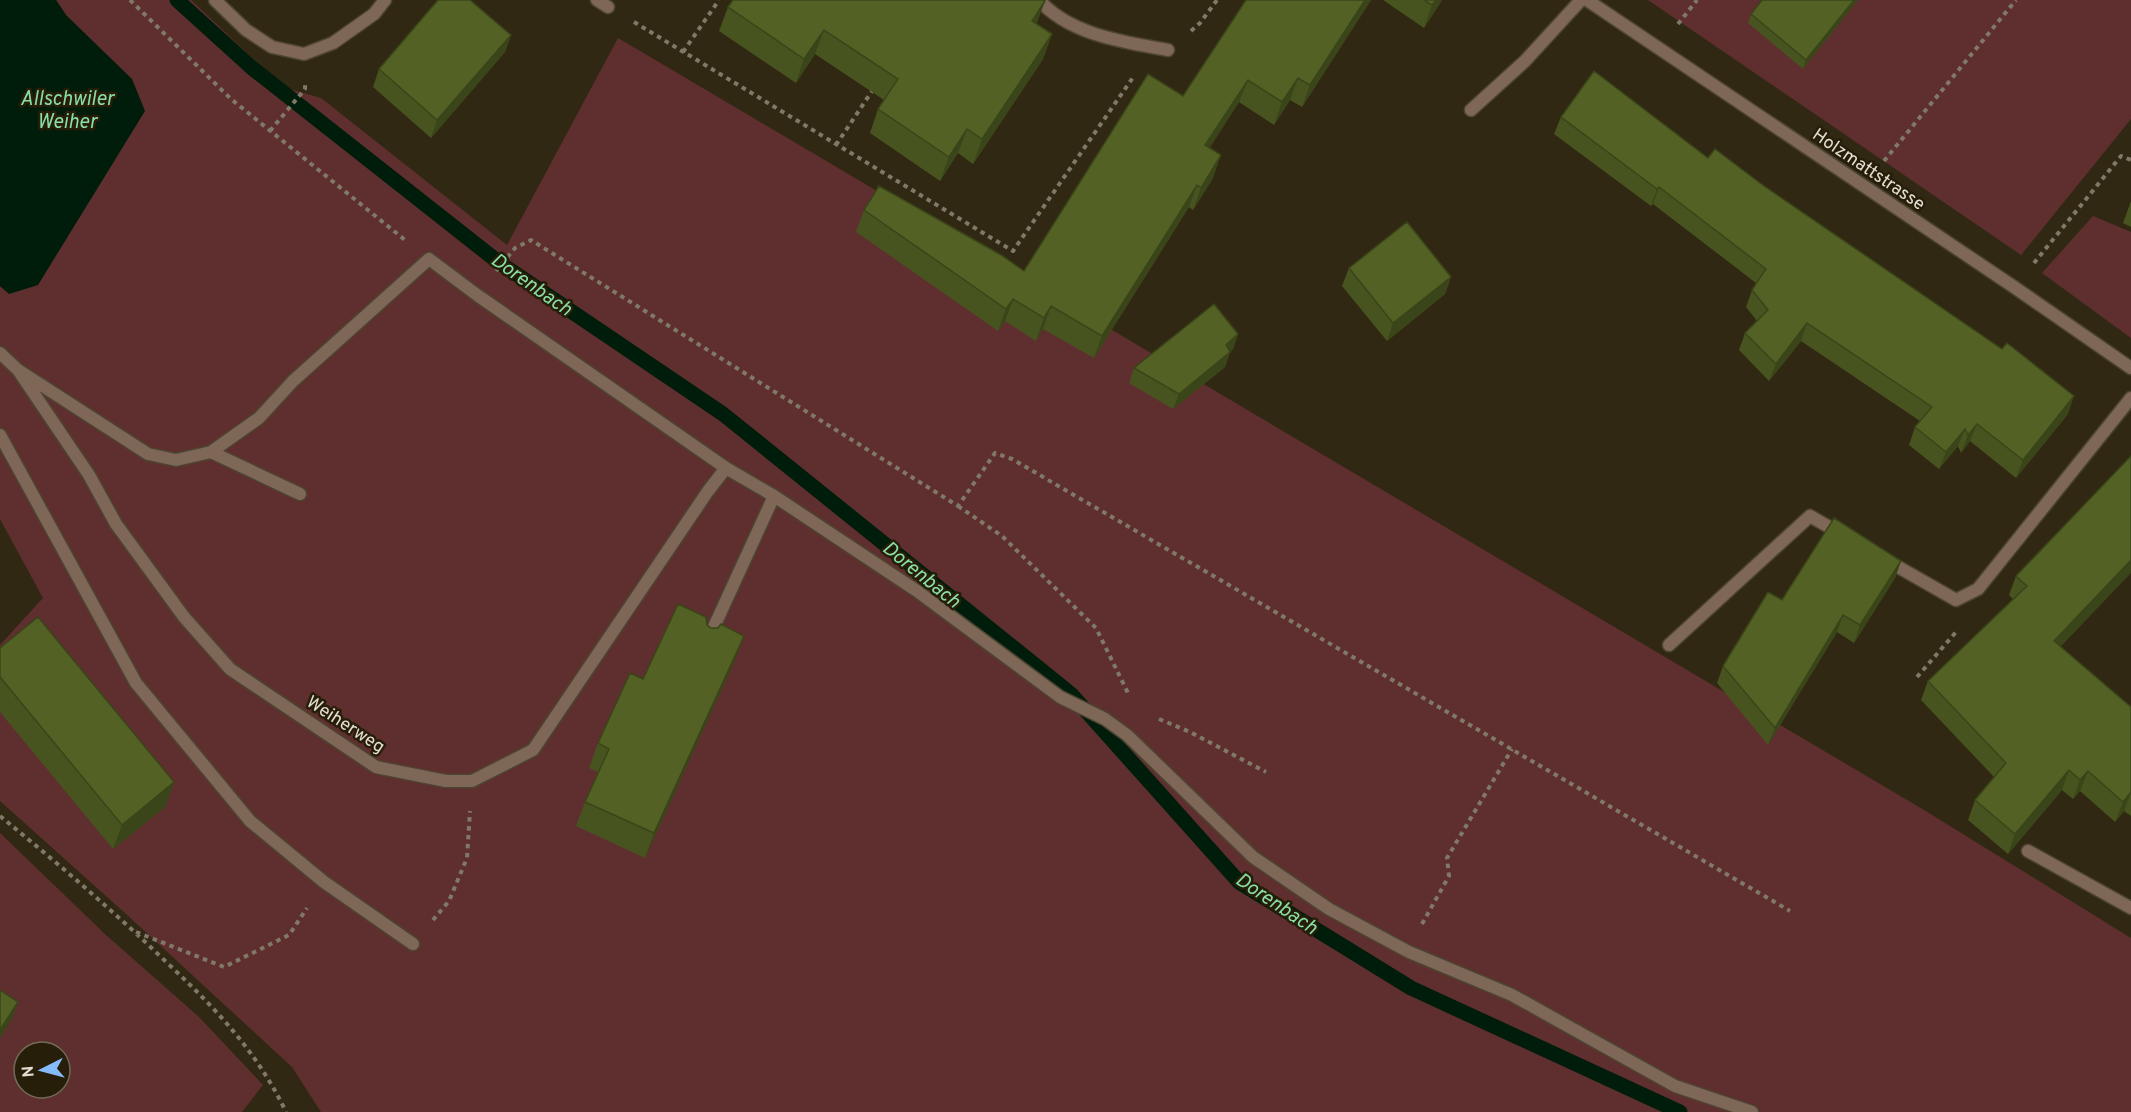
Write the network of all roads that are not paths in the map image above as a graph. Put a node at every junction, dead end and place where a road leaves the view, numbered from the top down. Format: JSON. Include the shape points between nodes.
{"nodes":[{"id":1,"x":215,"y":0,"type":"edge"},
{"id":2,"x":386,"y":0,"type":"edge"},
{"id":3,"x":1039,"y":0,"type":"edge"},
{"id":4,"x":1581,"y":0,"type":"edge"},
{"id":5,"x":1587,"y":0,"type":"edge"},
{"id":6,"x":1168,"y":50,"type":"road end"},
{"id":7,"x":1471,"y":110,"type":"dead end"},
{"id":8,"x":0,"y":353,"type":"edge"},
{"id":9,"x":2131,"y":368,"type":"edge"},
{"id":10,"x":18,"y":370,"type":"junction"},
{"id":11,"x":2131,"y":398,"type":"edge"},
{"id":12,"x":0,"y":435,"type":"edge"},
{"id":13,"x":211,"y":452,"type":"junction"},
{"id":14,"x":726,"y":468,"type":"junction"},
{"id":15,"x":300,"y":494,"type":"dead end"},
{"id":16,"x":774,"y":496,"type":"junction"},
{"id":17,"x":1858,"y":544,"type":"edge"},
{"id":18,"x":1878,"y":555,"type":"edge"},
{"id":19,"x":705,"y":645,"type":"edge"},
{"id":20,"x":1669,"y":645,"type":"dead end"},
{"id":21,"x":2028,"y":851,"type":"dead end"},
{"id":22,"x":2131,"y":908,"type":"edge"},
{"id":23,"x":413,"y":944,"type":"road end"},
{"id":24,"x":1752,"y":1112,"type":"edge"}],
"edges":[{"from":1,"to":2,"type":"street","via":[[246,30],[272,47],[304,54],[333,43],[374,14]]},
{"from":3,"to":6,"type":"street","via":[[1051,13],[1106,39]]},
{"from":4,"to":7,"type":"street","via":[[1525,61]]},
{"from":5,"to":9,"type":"street","name":"Holzmattstrasse"},
{"from":8,"to":10,"type":"street","name":"Weiherweg"},
{"from":10,"to":13,"type":"street","via":[[148,454],[176,460]]},
{"from":10,"to":14,"type":"street","name":"Weiherweg","via":[[89,474],[116,524],[184,617],[230,669],[376,767],[446,781],[472,781],[533,750]]},
{"from":11,"to":18,"type":"street","via":[[1978,589],[1956,600]]},
{"from":12,"to":23,"type":"street","via":[[136,683],[250,821],[324,882]]},
{"from":13,"to":14,"type":"street","via":[[260,418],[293,381],[429,259]]},
{"from":13,"to":15,"type":"street"},
{"from":14,"to":16,"type":"street"},
{"from":16,"to":19,"type":"street"},
{"from":16,"to":24,"type":"street","via":[[917,591],[1060,697],[1105,718],[1253,857],[1329,909],[1409,952],[1512,995],[1675,1086]]},
{"from":17,"to":20,"type":"street","via":[[1810,516]]},
{"from":21,"to":22,"type":"street"}]}
